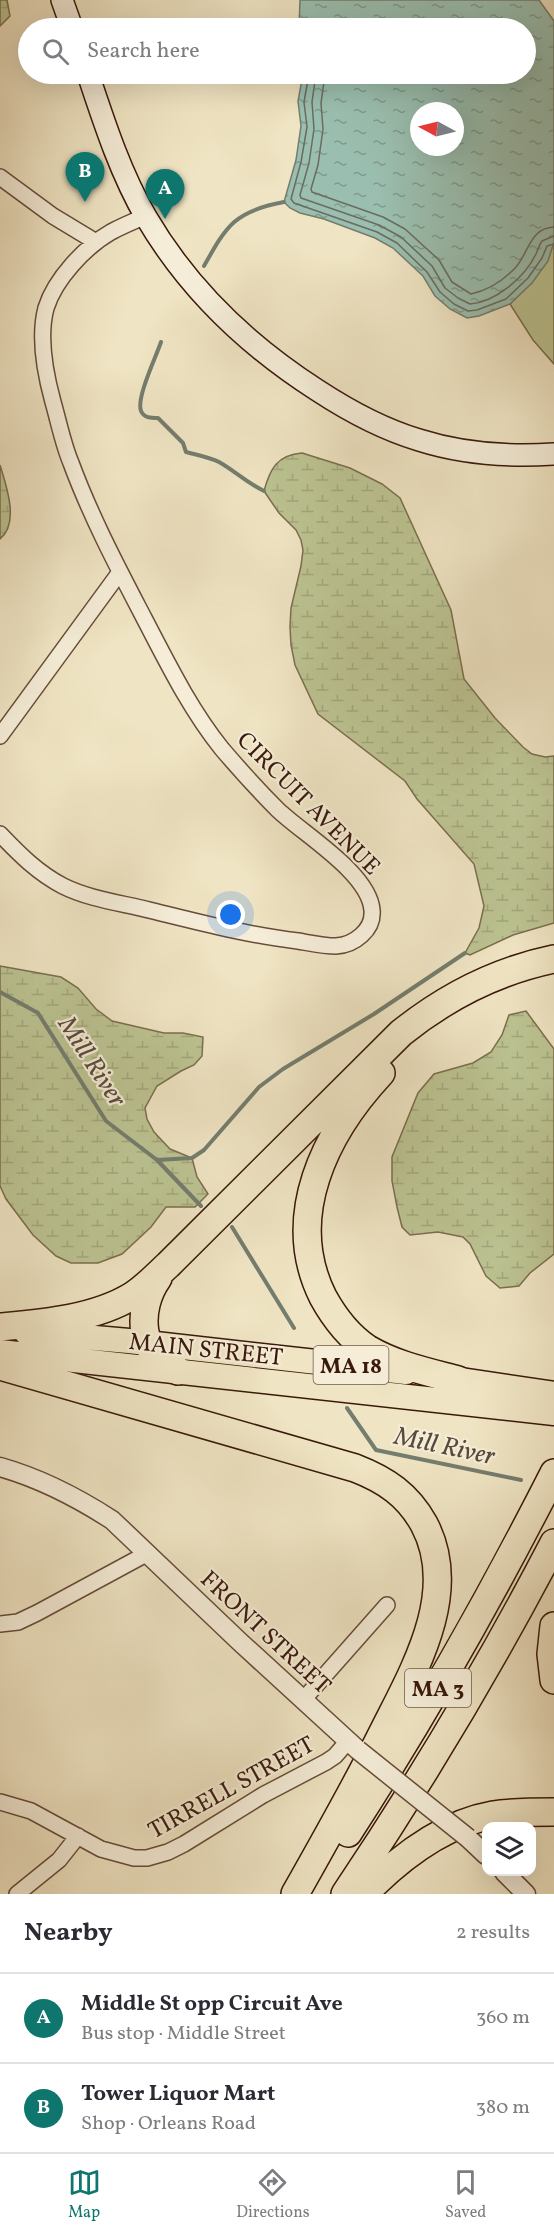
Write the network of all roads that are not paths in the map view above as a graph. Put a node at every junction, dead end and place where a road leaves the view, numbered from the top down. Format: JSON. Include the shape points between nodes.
{"nodes":[{"id":1,"x":62,"y":0,"type":"edge"},
{"id":2,"x":68,"y":18,"type":"edge"},
{"id":3,"x":91,"y":84,"type":"edge"},
{"id":4,"x":0,"y":177,"type":"edge"},
{"id":5,"x":146,"y":216,"type":"junction"},
{"id":6,"x":96,"y":242,"type":"junction"},
{"id":7,"x":554,"y":454,"type":"edge"},
{"id":8,"x":120,"y":572,"type":"junction"},
{"id":9,"x":0,"y":736,"type":"edge"},
{"id":10,"x":0,"y":834,"type":"edge"},
{"id":11,"x":554,"y":959,"type":"edge"},
{"id":12,"x":554,"y":978,"type":"edge"},
{"id":13,"x":168,"y":1265,"type":"junction"},
{"id":14,"x":0,"y":1329,"type":"edge"},
{"id":15,"x":147,"y":1343,"type":"junction"},
{"id":16,"x":0,"y":1352,"type":"edge"},
{"id":17,"x":0,"y":1366,"type":"edge"},
{"id":18,"x":178,"y":1371,"type":"junction"},
{"id":19,"x":458,"y":1380,"type":"junction"},
{"id":20,"x":551,"y":1406,"type":"edge"},
{"id":21,"x":554,"y":1464,"type":"edge"},
{"id":22,"x":0,"y":1467,"type":"edge"},
{"id":23,"x":554,"y":1473,"type":"edge"},
{"id":24,"x":525,"y":1530,"type":"junction"},
{"id":25,"x":554,"y":1542,"type":"edge"},
{"id":26,"x":148,"y":1553,"type":"junction"},
{"id":27,"x":387,"y":1605,"type":"dead end"},
{"id":28,"x":0,"y":1624,"type":"edge"},
{"id":29,"x":554,"y":1626,"type":"edge"},
{"id":30,"x":554,"y":1680,"type":"edge"},
{"id":31,"x":303,"y":1700,"type":"junction"},
{"id":32,"x":353,"y":1746,"type":"junction"},
{"id":33,"x":0,"y":1802,"type":"edge"},
{"id":34,"x":554,"y":1812,"type":"edge"},
{"id":35,"x":78,"y":1836,"type":"junction"},
{"id":36,"x":482,"y":1851,"type":"edge"},
{"id":37,"x":508,"y":1876,"type":"edge"},
{"id":38,"x":17,"y":1894,"type":"edge"},
{"id":39,"x":295,"y":1894,"type":"edge"},
{"id":40,"x":307,"y":1894,"type":"edge"},
{"id":41,"x":345,"y":1894,"type":"edge"},
{"id":42,"x":364,"y":1894,"type":"edge"},
{"id":43,"x":526,"y":1894,"type":"edge"}],
"edges":[{"from":1,"to":2,"type":"main road"},
{"from":3,"to":5,"type":"main road","via":[[105,126]]},
{"from":4,"to":6,"type":"street"},
{"from":5,"to":6,"type":"street","name":"CIRCUIT AVENUE"},
{"from":5,"to":7,"type":"main road","via":[[188,278],[228,322],[265,355],[333,401],[393,431],[446,448],[498,455]]},
{"from":6,"to":8,"type":"street","name":"CIRCUIT AVENUE","via":[[52,293],[44,320],[44,356],[70,460]]},
{"from":8,"to":9,"type":"street"},
{"from":8,"to":10,"type":"street","name":"CIRCUIT AVENUE","via":[[203,724],[281,812],[357,879],[368,894],[370,924],[351,943],[336,946],[270,938],[82,894],[40,872]]},
{"from":11,"to":13,"type":"highway","via":[[476,984],[401,1033]]},
{"from":12,"to":19,"type":"highway","via":[[516,985],[481,999],[409,1046],[348,1115],[321,1164],[309,1198],[307,1232],[311,1264],[338,1321],[375,1353]]},
{"from":13,"to":14,"type":"highway","via":[[133,1295],[103,1309]]},
{"from":13,"to":15,"type":"highway","via":[[147,1298]]},
{"from":14,"to":15,"type":"main road","name":"MAIN STREET","number":"MA 18"},
{"from":15,"to":18,"type":"highway","via":[[159,1361]]},
{"from":15,"to":19,"type":"main road","name":"MAIN STREET","number":"MA 18"},
{"from":16,"to":18,"type":"main road","name":"MAIN STREET","number":"MA 18"},
{"from":17,"to":39,"type":"highway","via":[[355,1468],[393,1487],[421,1518],[434,1547],[437,1570],[429,1632],[376,1746]]},
{"from":18,"to":20,"type":"main road","name":"MAIN STREET","number":"MA 18"},
{"from":19,"to":20,"type":"main road","name":"MAIN STREET","number":"MA 18"},
{"from":21,"to":24,"type":"highway"},
{"from":22,"to":26,"type":"street","name":"FRONT STREET","via":[[94,1509]]},
{"from":23,"to":24,"type":"highway","number":"MA 3"},
{"from":24,"to":40,"type":"highway","number":"MA 3","via":[[426,1708]]},
{"from":25,"to":41,"type":"highway","number":"MA 3","via":[[450,1729]]},
{"from":26,"to":28,"type":"street","via":[[37,1613],[18,1622]]},
{"from":26,"to":31,"type":"street","name":"FRONT STREET"},
{"from":27,"to":31,"type":"street"},
{"from":29,"to":30,"type":"highway"},
{"from":31,"to":32,"type":"street","name":"FRONT STREET"},
{"from":32,"to":35,"type":"street","name":"TIRRELL STREET","via":[[168,1852],[134,1858],[101,1849]]},
{"from":32,"to":36,"type":"street","name":"FRONT STREET","bridge":true},
{"from":33,"to":35,"type":"street","name":"TIRRELL STREET","via":[[31,1811]]},
{"from":34,"to":42,"type":"highway","via":[[493,1815],[456,1826],[408,1854]]},
{"from":35,"to":38,"type":"street","via":[[58,1860]]},
{"from":37,"to":43,"type":"street"}]}
